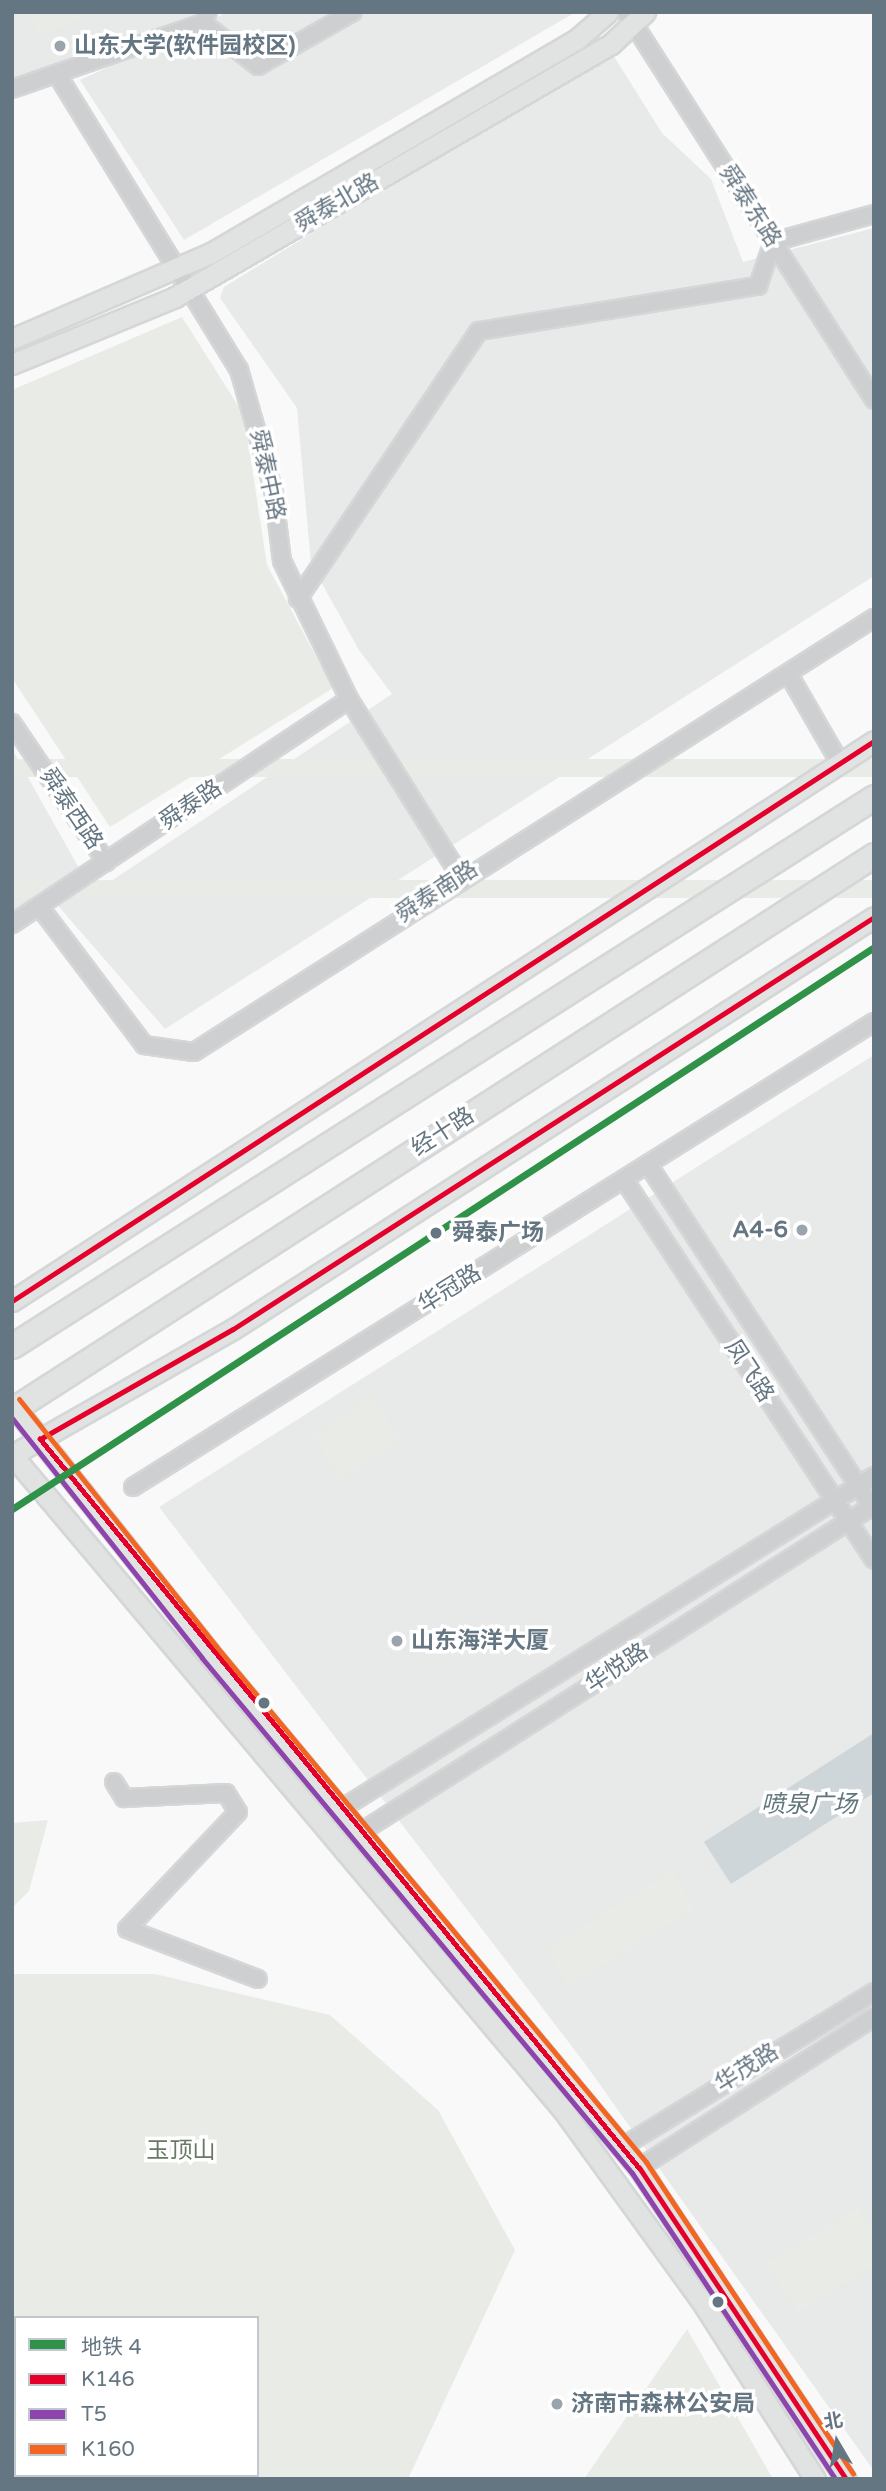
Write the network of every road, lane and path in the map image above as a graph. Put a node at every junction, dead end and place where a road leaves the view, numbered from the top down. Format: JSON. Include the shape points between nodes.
{"nodes":[{"id":1,"x":352,"y":12,"type":"edge"},
{"id":2,"x":608,"y":12,"type":"edge"},
{"id":3,"x":634,"y":16,"type":"edge"},
{"id":4,"x":206,"y":18,"type":"edge"},
{"id":5,"x":57,"y":74,"type":"junction"},
{"id":6,"x":12,"y":89,"type":"edge"},
{"id":7,"x":874,"y":214,"type":"edge"},
{"id":8,"x":773,"y":242,"type":"junction"},
{"id":9,"x":186,"y":277,"type":"junction"},
{"id":10,"x":12,"y":339,"type":"edge"},
{"id":11,"x":12,"y":363,"type":"edge"},
{"id":12,"x":874,"y":400,"type":"edge"},
{"id":13,"x":298,"y":600,"type":"junction"},
{"id":14,"x":874,"y":618,"type":"edge"},
{"id":15,"x":789,"y":675,"type":"junction"},
{"id":16,"x":349,"y":699,"type":"junction"},
{"id":17,"x":12,"y":723,"type":"edge"},
{"id":18,"x":874,"y":741,"type":"edge"},
{"id":19,"x":840,"y":763,"type":"junction"},
{"id":20,"x":874,"y":797,"type":"edge"},
{"id":21,"x":874,"y":855,"type":"edge"},
{"id":22,"x":106,"y":862,"type":"junction"},
{"id":23,"x":460,"y":876,"type":"junction"},
{"id":24,"x":38,"y":906,"type":"junction"},
{"id":25,"x":874,"y":917,"type":"edge"},
{"id":26,"x":12,"y":924,"type":"edge"},
{"id":27,"x":874,"y":1022,"type":"edge"},
{"id":28,"x":649,"y":1166,"type":"junction"},
{"id":29,"x":625,"y":1181,"type":"junction"},
{"id":30,"x":12,"y":1301,"type":"edge"},
{"id":31,"x":12,"y":1346,"type":"edge"},
{"id":32,"x":13,"y":1407,"type":"edge"},
{"id":33,"x":40,"y":1439,"type":"junction"},
{"id":34,"x":12,"y":1455,"type":"edge"},
{"id":35,"x":874,"y":1476,"type":"edge"},
{"id":36,"x":858,"y":1486,"type":"junction"},
{"id":37,"x":133,"y":1487,"type":"dead end"},
{"id":38,"x":834,"y":1500,"type":"junction"},
{"id":39,"x":873,"y":1508,"type":"edge"},
{"id":40,"x":848,"y":1521,"type":"junction"},
{"id":41,"x":874,"y":1560,"type":"edge"},
{"id":42,"x":114,"y":1782,"type":"dead end"},
{"id":43,"x":341,"y":1809,"type":"junction"},
{"id":44,"x":361,"y":1832,"type":"junction"},
{"id":45,"x":258,"y":1979,"type":"dead end"},
{"id":46,"x":874,"y":1992,"type":"edge"},
{"id":47,"x":874,"y":2017,"type":"edge"},
{"id":48,"x":622,"y":2147,"type":"junction"},
{"id":49,"x":639,"y":2168,"type":"junction"},
{"id":50,"x":815,"y":2479,"type":"edge"},
{"id":51,"x":846,"y":2479,"type":"edge"}],
"edges":[{"from":1,"to":4,"type":"street","via":[[258,66]]},
{"from":2,"to":9,"type":"main road","via":[[577,38]]},
{"from":3,"to":8,"type":"street","name":"舜泰东路"},
{"from":3,"to":9,"type":"main road","name":"舜泰北路","via":[[611,44]]},
{"from":4,"to":5,"type":"street"},
{"from":5,"to":6,"type":"street"},
{"from":5,"to":9,"type":"street","name":"舜泰中路"},
{"from":7,"to":8,"type":"street"},
{"from":8,"to":12,"type":"street","name":"舜泰东路"},
{"from":8,"to":13,"type":"street","via":[[758,286],[479,331]]},
{"from":9,"to":10,"type":"main road"},
{"from":9,"to":11,"type":"main road","name":"舜泰北路"},
{"from":9,"to":13,"type":"street","name":"舜泰中路","via":[[239,370],[273,489],[282,561]]},
{"from":13,"to":16,"type":"street","name":"舜泰中路","via":[[341,675]]},
{"from":14,"to":15,"type":"street","name":"舜泰南路"},
{"from":15,"to":19,"type":"street"},
{"from":15,"to":23,"type":"street","name":"舜泰南路"},
{"from":16,"to":22,"type":"street","name":"舜泰路"},
{"from":16,"to":23,"type":"street"},
{"from":17,"to":22,"type":"street","name":"舜泰西路"},
{"from":18,"to":19,"type":"main road"},
{"from":19,"to":30,"type":"main road"},
{"from":20,"to":31,"type":"highway"},
{"from":21,"to":32,"type":"highway","name":"经十路"},
{"from":22,"to":24,"type":"street","name":"舜泰路"},
{"from":23,"to":24,"type":"street","name":"舜泰南路","via":[[194,1052],[144,1045]]},
{"from":24,"to":26,"type":"street","name":"舜泰路"},
{"from":25,"to":33,"type":"main road","via":[[233,1329]]},
{"from":27,"to":28,"type":"street","name":"华冠路"},
{"from":28,"to":29,"type":"street","name":"华冠路"},
{"from":28,"to":36,"type":"street","name":"凤飞路"},
{"from":29,"to":37,"type":"street","name":"华冠路"},
{"from":29,"to":38,"type":"street","name":"凤飞路"},
{"from":32,"to":33,"type":"main road"},
{"from":33,"to":34,"type":"main road"},
{"from":33,"to":43,"type":"main road"},
{"from":34,"to":50,"type":"main road","via":[[563,2110],[700,2299]]},
{"from":35,"to":36,"type":"street"},
{"from":36,"to":38,"type":"street"},
{"from":36,"to":39,"type":"street","name":"凤飞路"},
{"from":38,"to":40,"type":"street","name":"凤飞路"},
{"from":38,"to":43,"type":"street"},
{"from":39,"to":40,"type":"street","name":"华悦路"},
{"from":40,"to":41,"type":"street","name":"凤飞路"},
{"from":40,"to":44,"type":"street","name":"华悦路"},
{"from":42,"to":45,"type":"street","via":[[124,1798],[226,1793],[238,1812],[127,1929]]},
{"from":43,"to":44,"type":"main road"},
{"from":44,"to":48,"type":"main road"},
{"from":46,"to":48,"type":"street","name":"华茂路"},
{"from":47,"to":49,"type":"street","name":"华茂路"},
{"from":48,"to":49,"type":"main road"},
{"from":49,"to":51,"type":"main road"}]}
